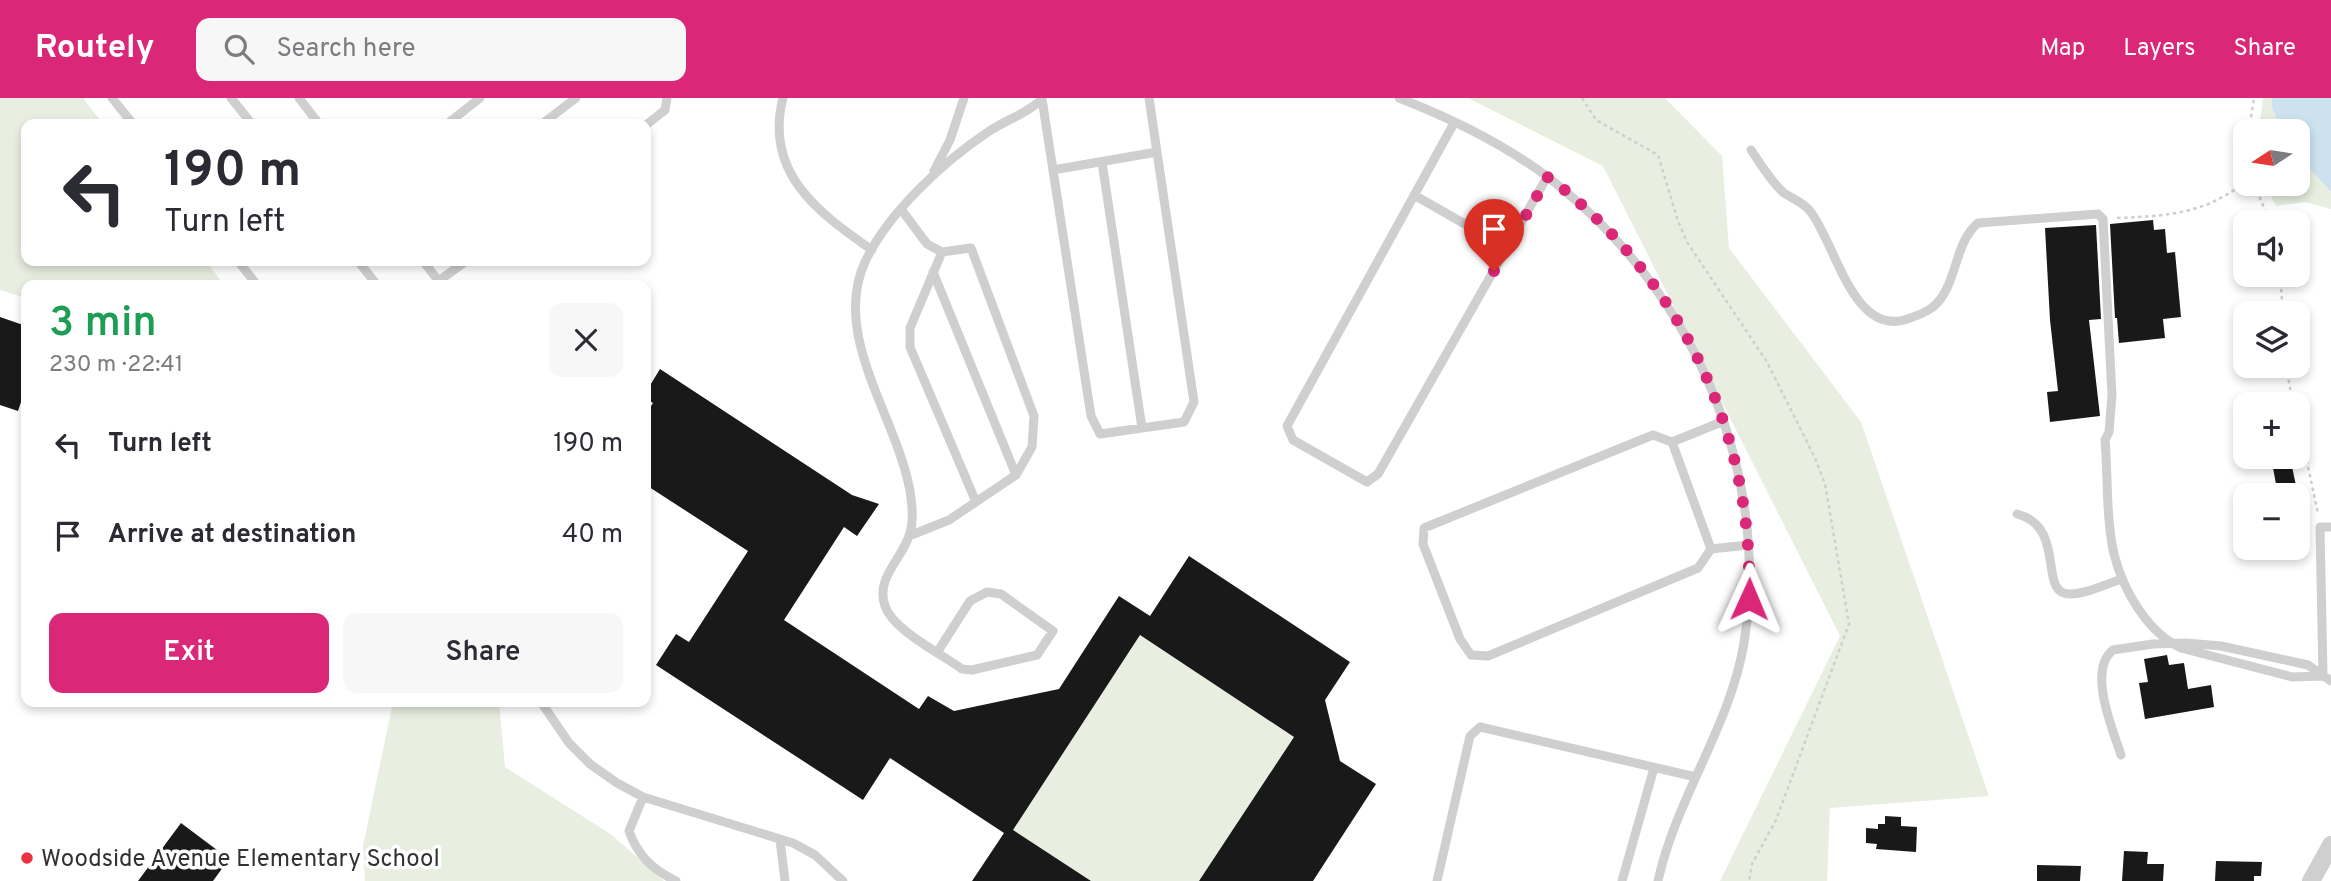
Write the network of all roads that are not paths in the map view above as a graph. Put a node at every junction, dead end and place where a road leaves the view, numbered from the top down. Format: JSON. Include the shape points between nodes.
{"nodes":[{"id":1,"x":112,"y":98,"type":"edge"},
{"id":2,"x":232,"y":98,"type":"edge"},
{"id":3,"x":299,"y":98,"type":"edge"},
{"id":4,"x":480,"y":98,"type":"edge"},
{"id":5,"x":576,"y":98,"type":"edge"},
{"id":6,"x":667,"y":98,"type":"edge"},
{"id":7,"x":783,"y":98,"type":"edge"},
{"id":8,"x":964,"y":98,"type":"edge"},
{"id":9,"x":1042,"y":98,"type":"edge"},
{"id":10,"x":1149,"y":98,"type":"edge"},
{"id":11,"x":1399,"y":98,"type":"edge"},
{"id":12,"x":129,"y":119,"type":"edge"},
{"id":13,"x":248,"y":119,"type":"edge"},
{"id":14,"x":315,"y":119,"type":"edge"},
{"id":15,"x":453,"y":119,"type":"edge"},
{"id":16,"x":549,"y":119,"type":"edge"},
{"id":17,"x":651,"y":121,"type":"edge"},
{"id":18,"x":1454,"y":123,"type":"junction"},
{"id":19,"x":1751,"y":150,"type":"dead end"},
{"id":20,"x":1157,"y":152,"type":"junction"},
{"id":21,"x":1102,"y":162,"type":"junction"},
{"id":22,"x":1053,"y":170,"type":"junction"},
{"id":23,"x":1548,"y":177,"type":"junction"},
{"id":24,"x":930,"y":178,"type":"junction"},
{"id":25,"x":1414,"y":195,"type":"junction"},
{"id":26,"x":901,"y":209,"type":"junction"},
{"id":27,"x":1507,"y":248,"type":"junction"},
{"id":28,"x":872,"y":250,"type":"junction"},
{"id":29,"x":942,"y":252,"type":"junction"},
{"id":30,"x":242,"y":266,"type":"edge"},
{"id":31,"x":362,"y":266,"type":"edge"},
{"id":32,"x":460,"y":266,"type":"edge"},
{"id":33,"x":933,"y":272,"type":"junction"},
{"id":34,"x":253,"y":280,"type":"edge"},
{"id":35,"x":373,"y":280,"type":"edge"},
{"id":36,"x":443,"y":280,"type":"edge"},
{"id":37,"x":1724,"y":421,"type":"junction"},
{"id":38,"x":1142,"y":428,"type":"junction"},
{"id":39,"x":1672,"y":442,"type":"junction"},
{"id":40,"x":1016,"y":475,"type":"junction"},
{"id":41,"x":976,"y":502,"type":"junction"},
{"id":42,"x":2017,"y":514,"type":"dead end"},
{"id":43,"x":2331,"y":527,"type":"edge"},
{"id":44,"x":909,"y":536,"type":"junction"},
{"id":45,"x":1748,"y":545,"type":"junction"},
{"id":46,"x":1711,"y":549,"type":"junction"},
{"id":47,"x":2122,"y":579,"type":"junction"},
{"id":48,"x":2171,"y":643,"type":"junction"},
{"id":49,"x":938,"y":651,"type":"junction"},
{"id":50,"x":2327,"y":678,"type":"edge"},
{"id":51,"x":544,"y":707,"type":"edge"},
{"id":52,"x":2121,"y":755,"type":"dead end"},
{"id":53,"x":1654,"y":768,"type":"junction"},
{"id":54,"x":1696,"y":777,"type":"junction"},
{"id":55,"x":643,"y":797,"type":"junction"},
{"id":56,"x":780,"y":840,"type":"junction"},
{"id":57,"x":2331,"y":845,"type":"edge"},
{"id":58,"x":676,"y":881,"type":"edge"},
{"id":59,"x":785,"y":881,"type":"edge"},
{"id":60,"x":843,"y":881,"type":"edge"},
{"id":61,"x":1437,"y":881,"type":"edge"},
{"id":62,"x":1622,"y":881,"type":"edge"},
{"id":63,"x":1658,"y":881,"type":"edge"},
{"id":64,"x":2311,"y":881,"type":"edge"}],
"edges":[{"from":1,"to":12,"type":"lane"},
{"from":2,"to":13,"type":"lane"},
{"from":3,"to":14,"type":"lane"},
{"from":4,"to":15,"type":"lane"},
{"from":5,"to":16,"type":"lane"},
{"from":6,"to":17,"type":"lane","via":[[665,110]]},
{"from":7,"to":28,"type":"lane","via":[[778,135],[788,170],[813,203]]},
{"from":8,"to":24,"type":"lane","via":[[950,140]]},
{"from":9,"to":22,"type":"lane"},
{"from":9,"to":24,"type":"lane","via":[[976,140]]},
{"from":10,"to":20,"type":"lane"},
{"from":11,"to":18,"type":"lane"},
{"from":18,"to":23,"type":"lane"},
{"from":18,"to":25,"type":"lane"},
{"from":19,"to":47,"type":"lane","via":[[1777,186],[1812,214],[1860,304],[1885,321],[1908,319],[1935,305],[1967,234],[1978,223],[2098,214],[2103,219],[2112,395],[2105,440],[2114,553]]},
{"from":20,"to":21,"type":"lane"},
{"from":20,"to":38,"type":"lane","via":[[1194,402],[1184,422]]},
{"from":21,"to":22,"type":"lane"},
{"from":21,"to":38,"type":"lane"},
{"from":22,"to":38,"type":"lane","via":[[1091,416],[1100,434]]},
{"from":23,"to":27,"type":"lane"},
{"from":23,"to":37,"type":"lane","via":[[1596,218],[1653,283],[1698,357]]},
{"from":24,"to":26,"type":"lane"},
{"from":25,"to":27,"type":"lane"},
{"from":25,"to":27,"type":"lane","via":[[1287,426],[1293,440],[1367,482],[1378,474]]},
{"from":26,"to":28,"type":"lane"},
{"from":26,"to":29,"type":"lane","via":[[927,244]]},
{"from":28,"to":44,"type":"lane","via":[[859,280],[855,327],[903,461],[913,509]]},
{"from":29,"to":33,"type":"lane"},
{"from":29,"to":40,"type":"lane","via":[[971,248],[1034,416],[1032,447]]},
{"from":30,"to":34,"type":"lane"},
{"from":31,"to":35,"type":"lane"},
{"from":32,"to":36,"type":"lane"},
{"from":33,"to":40,"type":"lane"},
{"from":33,"to":41,"type":"lane","via":[[910,328],[910,347]]},
{"from":37,"to":39,"type":"lane"},
{"from":37,"to":45,"type":"lane","via":[[1740,483]]},
{"from":39,"to":46,"type":"lane"},
{"from":39,"to":46,"type":"lane","via":[[1653,435],[1424,528],[1423,544],[1460,639],[1471,655],[1488,656],[1698,568]]},
{"from":40,"to":41,"type":"lane"},
{"from":41,"to":44,"type":"lane","via":[[949,520]]},
{"from":42,"to":47,"type":"lane","via":[[2042,528],[2059,591],[2076,594]]},
{"from":43,"to":50,"type":"lane","via":[[2320,527]]},
{"from":44,"to":49,"type":"lane","via":[[881,588],[885,606],[901,628]]},
{"from":45,"to":46,"type":"lane"},
{"from":45,"to":54,"type":"lane","via":[[1749,599],[1736,679]]},
{"from":47,"to":48,"type":"lane","via":[[2142,614]]},
{"from":48,"to":50,"type":"lane","via":[[2215,659],[2292,677]]},
{"from":48,"to":50,"type":"lane","via":[[2271,656],[2308,665]]},
{"from":48,"to":52,"type":"lane","via":[[2113,650],[2104,663],[2101,675],[2107,714]]},
{"from":49,"to":49,"type":"lane","via":[[970,601],[987,592],[1001,594],[1053,631],[1037,655],[972,670],[962,669]]},
{"from":51,"to":55,"type":"lane","via":[[590,764]]},
{"from":53,"to":54,"type":"lane"},
{"from":53,"to":61,"type":"lane","via":[[1480,727],[1470,736]]},
{"from":53,"to":62,"type":"lane"},
{"from":54,"to":63,"type":"lane","via":[[1671,834]]},
{"from":55,"to":56,"type":"lane"},
{"from":55,"to":58,"type":"lane","via":[[629,831],[637,852]]},
{"from":56,"to":59,"type":"lane"},
{"from":56,"to":60,"type":"lane","via":[[815,855]]},
{"from":57,"to":64,"type":"street"}]}
